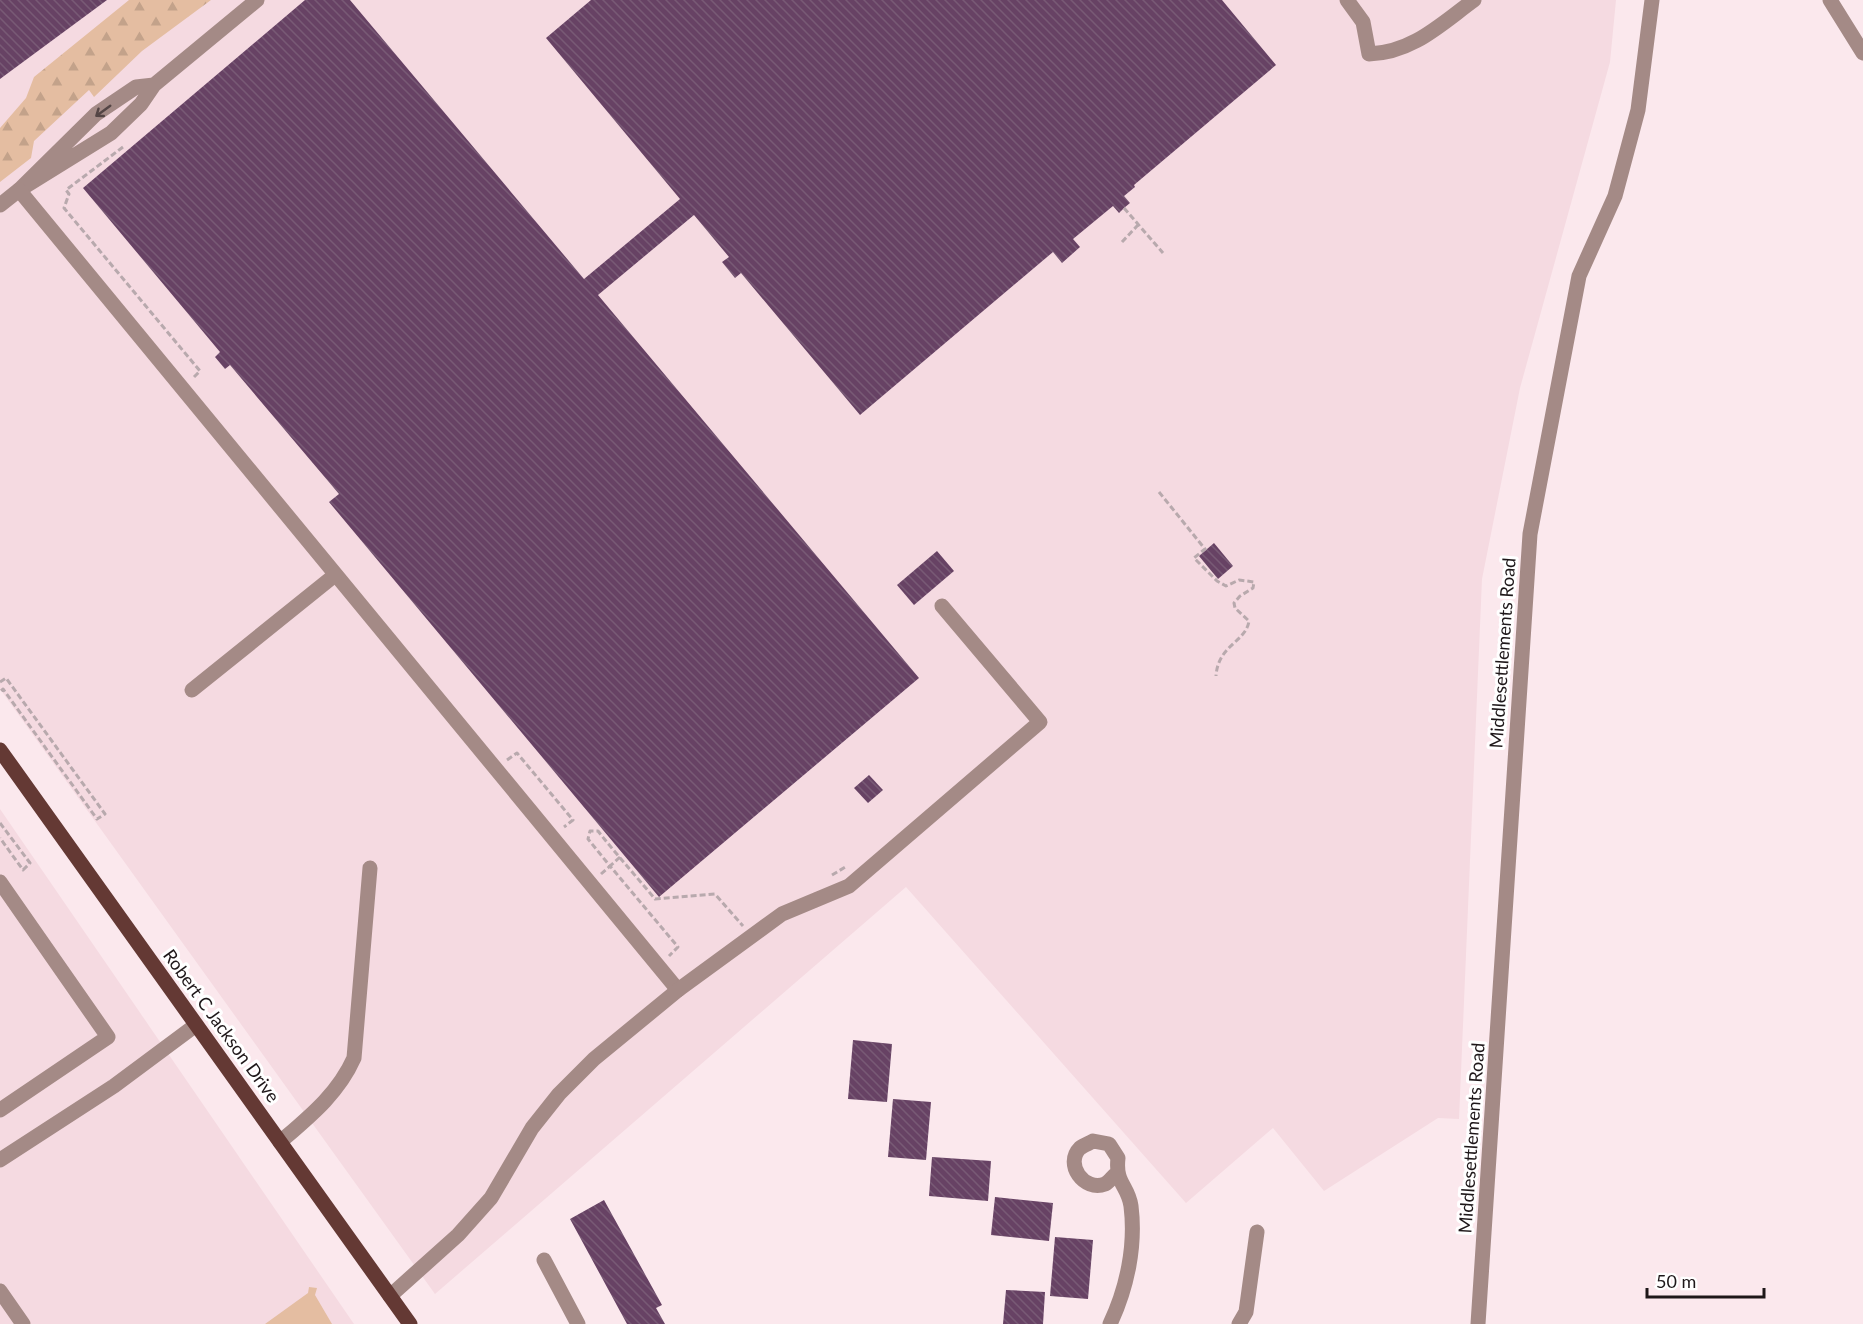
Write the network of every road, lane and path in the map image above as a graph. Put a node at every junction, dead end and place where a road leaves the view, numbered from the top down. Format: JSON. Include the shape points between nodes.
{"nodes":[{"id":1,"x":257,"y":0,"type":"edge"},
{"id":2,"x":1347,"y":0,"type":"edge"},
{"id":3,"x":1474,"y":0,"type":"edge"},
{"id":4,"x":1652,"y":0,"type":"edge"},
{"id":5,"x":1830,"y":0,"type":"edge"},
{"id":6,"x":1863,"y":53,"type":"edge"},
{"id":7,"x":154,"y":85,"type":"junction"},
{"id":8,"x":123,"y":147,"type":"dead end"},
{"id":9,"x":19,"y":190,"type":"junction"},
{"id":10,"x":0,"y":205,"type":"edge"},
{"id":11,"x":1124,"y":208,"type":"dead end"},
{"id":12,"x":1138,"y":225,"type":"junction"},
{"id":13,"x":1122,"y":242,"type":"dead end"},
{"id":14,"x":1163,"y":253,"type":"dead end"},
{"id":15,"x":189,"y":381,"type":"dead end"},
{"id":16,"x":1159,"y":492,"type":"dead end"},
{"id":17,"x":335,"y":575,"type":"junction"},
{"id":18,"x":942,"y":606,"type":"dead end"},
{"id":19,"x":1216,"y":676,"type":"dead end"},
{"id":20,"x":0,"y":682,"type":"edge"},
{"id":21,"x":192,"y":690,"type":"dead end"},
{"id":22,"x":2,"y":691,"type":"edge"},
{"id":23,"x":0,"y":750,"type":"edge"},
{"id":24,"x":498,"y":753,"type":"dead end"},
{"id":25,"x":0,"y":823,"type":"edge"},
{"id":26,"x":561,"y":829,"type":"dead end"},
{"id":27,"x":0,"y":838,"type":"edge"},
{"id":28,"x":620,"y":857,"type":"junction"},
{"id":29,"x":610,"y":866,"type":"junction"},
{"id":30,"x":848,"y":866,"type":"dead end"},
{"id":31,"x":370,"y":868,"type":"dead end"},
{"id":32,"x":593,"y":868,"type":"dead end"},
{"id":33,"x":828,"y":878,"type":"dead end"},
{"id":34,"x":0,"y":882,"type":"edge"},
{"id":35,"x":735,"y":932,"type":"dead end"},
{"id":36,"x":675,"y":963,"type":"dead end"},
{"id":37,"x":678,"y":990,"type":"junction"},
{"id":38,"x":196,"y":1025,"type":"junction"},
{"id":39,"x":0,"y":1110,"type":"edge"},
{"id":40,"x":280,"y":1142,"type":"junction"},
{"id":41,"x":0,"y":1160,"type":"edge"},
{"id":42,"x":1116,"y":1174,"type":"dead end"},
{"id":43,"x":1257,"y":1232,"type":"dead end"},
{"id":44,"x":544,"y":1260,"type":"dead end"},
{"id":45,"x":0,"y":1291,"type":"edge"},
{"id":46,"x":390,"y":1296,"type":"junction"},
{"id":47,"x":23,"y":1324,"type":"edge"},
{"id":48,"x":410,"y":1324,"type":"edge"},
{"id":49,"x":578,"y":1324,"type":"edge"},
{"id":50,"x":1110,"y":1324,"type":"edge"},
{"id":51,"x":1239,"y":1324,"type":"edge"},
{"id":52,"x":1478,"y":1324,"type":"edge"}],
"edges":[{"from":1,"to":7,"type":"street"},
{"from":2,"to":3,"type":"street","via":[[1363,22],[1369,54],[1389,54],[1410,46]]},
{"from":4,"to":52,"type":"street","name":"Middlesettlements Road","via":[[1638,110],[1615,195],[1579,276],[1530,534]]},
{"from":5,"to":6,"type":"street"},
{"from":7,"to":9,"type":"street","via":[[111,133]]},
{"from":7,"to":9,"type":"street","one_way":true,"via":[[136,87],[96,114]]},
{"from":8,"to":15,"type":"path","via":[[66,190],[69,194],[64,208],[200,371]]},
{"from":9,"to":10,"type":"street"},
{"from":9,"to":17,"type":"street"},
{"from":11,"to":12,"type":"path"},
{"from":12,"to":13,"type":"path"},
{"from":12,"to":14,"type":"path"},
{"from":16,"to":19,"type":"path","via":[[1205,549],[1194,558],[1209,574],[1226,586],[1239,580],[1254,582],[1253,588],[1234,603],[1249,621],[1248,629],[1221,656]]},
{"from":17,"to":21,"type":"street"},
{"from":17,"to":37,"type":"street"},
{"from":18,"to":37,"type":"street","via":[[1040,722],[849,886],[782,914]]},
{"from":20,"to":22,"type":"path","via":[[6,678],[105,814],[97,819]]},
{"from":23,"to":38,"type":"main road","name":"Robert C Jackson Drive"},
{"from":24,"to":26,"type":"path","via":[[506,762],[517,753],[573,820]]},
{"from":25,"to":27,"type":"path","via":[[30,863],[23,870]]},
{"from":28,"to":29,"type":"path"},
{"from":28,"to":29,"type":"path","via":[[598,831],[590,831],[588,839]]},
{"from":28,"to":35,"type":"path","via":[[655,899],[715,894],[743,926]]},
{"from":29,"to":32,"type":"path","via":[[599,876]]},
{"from":29,"to":36,"type":"path","via":[[678,947],[668,957]]},
{"from":30,"to":33,"type":"path"},
{"from":31,"to":40,"type":"street","via":[[354,1058],[333,1094]]},
{"from":34,"to":39,"type":"street","via":[[108,1037]]},
{"from":37,"to":46,"type":"street","via":[[594,1059],[559,1094],[531,1128],[491,1198],[458,1235]]},
{"from":38,"to":40,"type":"main road","name":"Robert C Jackson Drive"},
{"from":38,"to":41,"type":"street","via":[[114,1086]]},
{"from":40,"to":46,"type":"main road","name":"Robert C Jackson Drive"},
{"from":42,"to":50,"type":"street","via":[[1131,1204],[1130,1270]]},
{"from":43,"to":51,"type":"street","via":[[1246,1312]]},
{"from":44,"to":49,"type":"street"},
{"from":45,"to":47,"type":"street"},
{"from":46,"to":48,"type":"main road","name":"Robert C Jackson Drive"}]}
